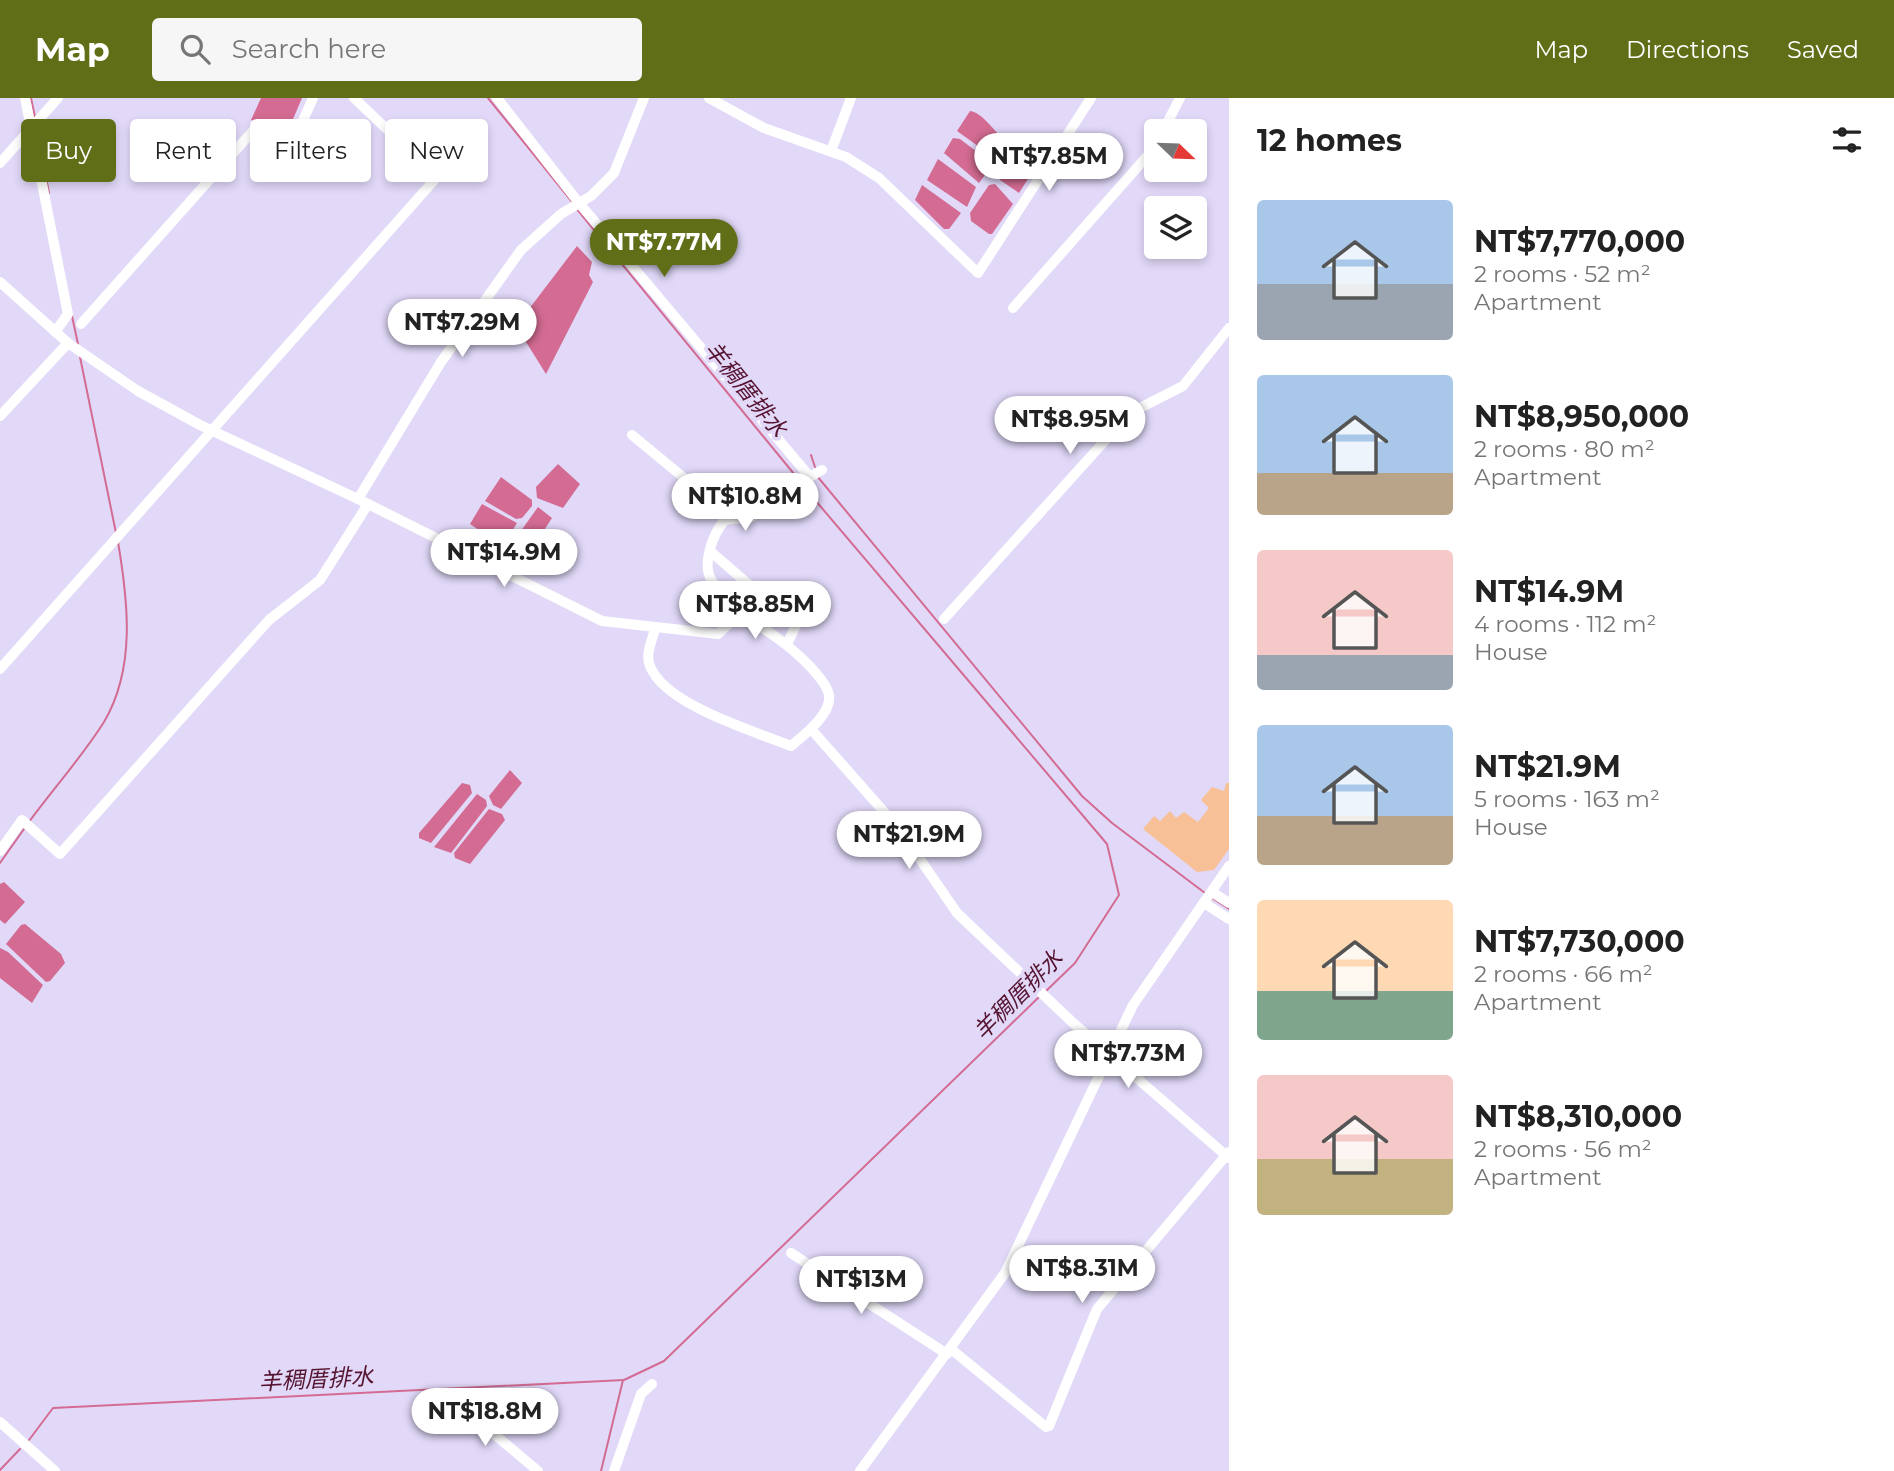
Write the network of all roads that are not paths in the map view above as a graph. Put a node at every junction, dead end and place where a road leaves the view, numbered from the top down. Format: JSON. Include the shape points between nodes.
{"nodes":[{"id":1,"x":25,"y":98,"type":"edge"},
{"id":2,"x":58,"y":98,"type":"edge"},
{"id":3,"x":313,"y":98,"type":"edge"},
{"id":4,"x":354,"y":98,"type":"edge"},
{"id":5,"x":497,"y":98,"type":"edge"},
{"id":6,"x":644,"y":98,"type":"edge"},
{"id":7,"x":709,"y":98,"type":"edge"},
{"id":8,"x":851,"y":98,"type":"edge"},
{"id":9,"x":1091,"y":98,"type":"edge"},
{"id":10,"x":1180,"y":98,"type":"edge"},
{"id":11,"x":32,"y":119,"type":"edge"},
{"id":12,"x":39,"y":119,"type":"edge"},
{"id":13,"x":1169,"y":119,"type":"edge"},
{"id":14,"x":21,"y":140,"type":"edge"},
{"id":15,"x":831,"y":151,"type":"junction"},
{"id":16,"x":1144,"y":160,"type":"edge"},
{"id":17,"x":0,"y":163,"type":"edge"},
{"id":18,"x":44,"y":182,"type":"edge"},
{"id":19,"x":577,"y":204,"type":"junction"},
{"id":20,"x":0,"y":282,"type":"edge"},
{"id":21,"x":1013,"y":308,"type":"dead end"},
{"id":22,"x":81,"y":324,"type":"dead end"},
{"id":23,"x":1229,"y":328,"type":"edge"},
{"id":24,"x":55,"y":332,"type":"junction"},
{"id":25,"x":74,"y":346,"type":"junction"},
{"id":26,"x":0,"y":416,"type":"edge"},
{"id":27,"x":212,"y":430,"type":"junction"},
{"id":28,"x":632,"y":435,"type":"dead end"},
{"id":29,"x":822,"y":470,"type":"dead end"},
{"id":30,"x":810,"y":477,"type":"junction"},
{"id":31,"x":358,"y":499,"type":"junction"},
{"id":32,"x":369,"y":504,"type":"junction"},
{"id":33,"x":726,"y":520,"type":"junction"},
{"id":34,"x":710,"y":551,"type":"junction"},
{"id":35,"x":740,"y":617,"type":"junction"},
{"id":36,"x":944,"y":618,"type":"dead end"},
{"id":37,"x":655,"y":629,"type":"junction"},
{"id":38,"x":787,"y":643,"type":"junction"},
{"id":39,"x":0,"y":669,"type":"edge"},
{"id":40,"x":811,"y":729,"type":"junction"},
{"id":41,"x":0,"y":851,"type":"edge"},
{"id":42,"x":1229,"y":866,"type":"edge"},
{"id":43,"x":1208,"y":897,"type":"junction"},
{"id":44,"x":1229,"y":903,"type":"edge"},
{"id":45,"x":1229,"y":919,"type":"edge"},
{"id":46,"x":1109,"y":1053,"type":"junction"},
{"id":47,"x":1228,"y":1155,"type":"edge"},
{"id":48,"x":791,"y":1253,"type":"dead end"},
{"id":49,"x":949,"y":1352,"type":"junction"},
{"id":50,"x":652,"y":1384,"type":"dead end"},
{"id":51,"x":456,"y":1402,"type":"dead end"},
{"id":52,"x":0,"y":1422,"type":"edge"},
{"id":53,"x":55,"y":1471,"type":"edge"},
{"id":54,"x":538,"y":1471,"type":"edge"},
{"id":55,"x":614,"y":1471,"type":"edge"},
{"id":56,"x":860,"y":1471,"type":"edge"}],
"edges":[{"from":1,"to":11,"type":"street"},
{"from":2,"to":12,"type":"street"},
{"from":3,"to":22,"type":"street","via":[[296,136],[288,139],[258,129],[251,132]]},
{"from":4,"to":27,"type":"street","via":[[437,177]]},
{"from":5,"to":19,"type":"street"},
{"from":6,"to":19,"type":"street","via":[[614,173]]},
{"from":7,"to":15,"type":"street","via":[[764,128]]},
{"from":8,"to":15,"type":"street"},
{"from":9,"to":15,"type":"street","via":[[978,272],[879,178]]},
{"from":10,"to":13,"type":"street"},
{"from":14,"to":17,"type":"street"},
{"from":16,"to":21,"type":"street"},
{"from":18,"to":24,"type":"street","via":[[68,314]]},
{"from":19,"to":30,"type":"street"},
{"from":19,"to":31,"type":"street","via":[[521,250],[470,317]]},
{"from":20,"to":24,"type":"street"},
{"from":23,"to":36,"type":"street","via":[[1183,386],[1130,413]]},
{"from":24,"to":25,"type":"street"},
{"from":25,"to":26,"type":"street"},
{"from":25,"to":27,"type":"street","via":[[138,391]]},
{"from":27,"to":31,"type":"street"},
{"from":27,"to":39,"type":"street"},
{"from":28,"to":33,"type":"street","via":[[712,501]]},
{"from":29,"to":30,"type":"street"},
{"from":30,"to":33,"type":"street","via":[[752,517]]},
{"from":31,"to":32,"type":"street"},
{"from":32,"to":37,"type":"street","via":[[602,621]]},
{"from":32,"to":41,"type":"street","via":[[320,580],[269,620],[60,855],[22,820]]},
{"from":33,"to":34,"type":"street","via":[[716,530]]},
{"from":34,"to":35,"type":"street","via":[[710,578]]},
{"from":34,"to":38,"type":"street","via":[[754,589],[770,597],[784,588],[801,603],[801,615]]},
{"from":35,"to":37,"type":"street","via":[[718,634]]},
{"from":35,"to":38,"type":"street"},
{"from":37,"to":40,"type":"street","via":[[648,657],[660,684],[699,708],[791,746]]},
{"from":38,"to":40,"type":"street","via":[[830,696]]},
{"from":40,"to":46,"type":"street","via":[[900,830],[957,913]]},
{"from":42,"to":43,"type":"street"},
{"from":43,"to":44,"type":"street"},
{"from":43,"to":45,"type":"street"},
{"from":43,"to":46,"type":"street","via":[[1133,1004]]},
{"from":46,"to":47,"type":"street"},
{"from":46,"to":49,"type":"street","via":[[1013,1260]]},
{"from":47,"to":49,"type":"street","via":[[1097,1309],[1049,1426]]},
{"from":48,"to":49,"type":"street"},
{"from":49,"to":56,"type":"street"},
{"from":50,"to":55,"type":"street","via":[[641,1394]]},
{"from":51,"to":54,"type":"street"},
{"from":52,"to":53,"type":"street"}]}
